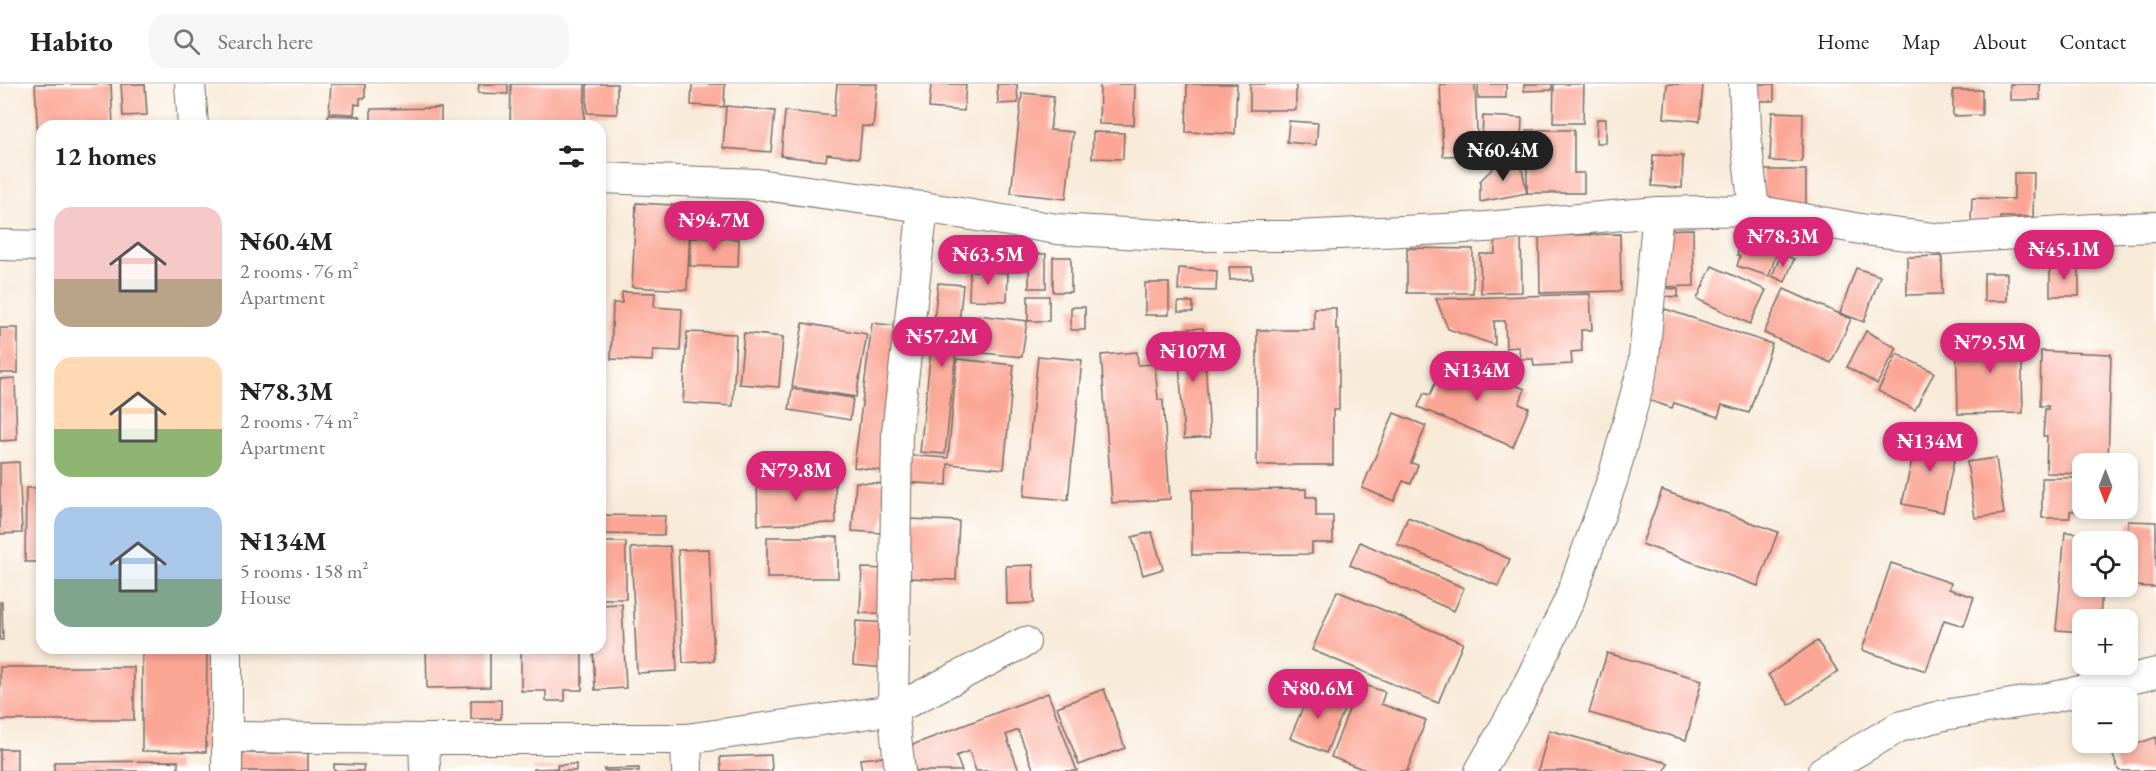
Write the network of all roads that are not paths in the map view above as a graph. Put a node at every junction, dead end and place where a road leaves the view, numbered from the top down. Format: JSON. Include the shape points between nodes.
{"nodes":[{"id":1,"x":190,"y":84,"type":"edge"},
{"id":2,"x":1744,"y":84,"type":"edge"},
{"id":3,"x":193,"y":120,"type":"edge"},
{"id":4,"x":606,"y":178,"type":"edge"},
{"id":5,"x":923,"y":207,"type":"junction"},
{"id":6,"x":1754,"y":210,"type":"junction"},
{"id":7,"x":1658,"y":212,"type":"junction"},
{"id":8,"x":2156,"y":227,"type":"edge"},
{"id":9,"x":0,"y":245,"type":"edge"},
{"id":10,"x":36,"y":246,"type":"edge"},
{"id":11,"x":1025,"y":642,"type":"dead end"},
{"id":12,"x":227,"y":654,"type":"edge"},
{"id":13,"x":2156,"y":673,"type":"edge"},
{"id":14,"x":893,"y":710,"type":"junction"},
{"id":15,"x":227,"y":737,"type":"junction"},
{"id":16,"x":424,"y":739,"type":"junction"},
{"id":17,"x":686,"y":739,"type":"junction"},
{"id":18,"x":227,"y":771,"type":"edge"},
{"id":19,"x":425,"y":771,"type":"edge"},
{"id":20,"x":687,"y":771,"type":"edge"},
{"id":21,"x":900,"y":771,"type":"edge"},
{"id":22,"x":1479,"y":771,"type":"edge"},
{"id":23,"x":1823,"y":771,"type":"edge"}],
"edges":[{"from":1,"to":3,"type":"street"},
{"from":2,"to":6,"type":"street"},
{"from":4,"to":5,"type":"street","via":[[757,184]]},
{"from":5,"to":7,"type":"street","via":[[1057,229],[1178,236],[1298,236],[1486,227]]},
{"from":5,"to":14,"type":"street","via":[[897,432]]},
{"from":6,"to":7,"type":"street"},
{"from":6,"to":8,"type":"street","via":[[1941,239]]},
{"from":7,"to":22,"type":"street","via":[[1643,367],[1613,478],[1569,601],[1520,701]]},
{"from":9,"to":10,"type":"street"},
{"from":11,"to":14,"type":"street"},
{"from":12,"to":15,"type":"street"},
{"from":13,"to":23,"type":"street","via":[[1899,727]]},
{"from":14,"to":17,"type":"street"},
{"from":14,"to":21,"type":"street"},
{"from":15,"to":16,"type":"street"},
{"from":15,"to":18,"type":"street"},
{"from":16,"to":17,"type":"street"},
{"from":16,"to":19,"type":"street"},
{"from":17,"to":20,"type":"street"}]}
